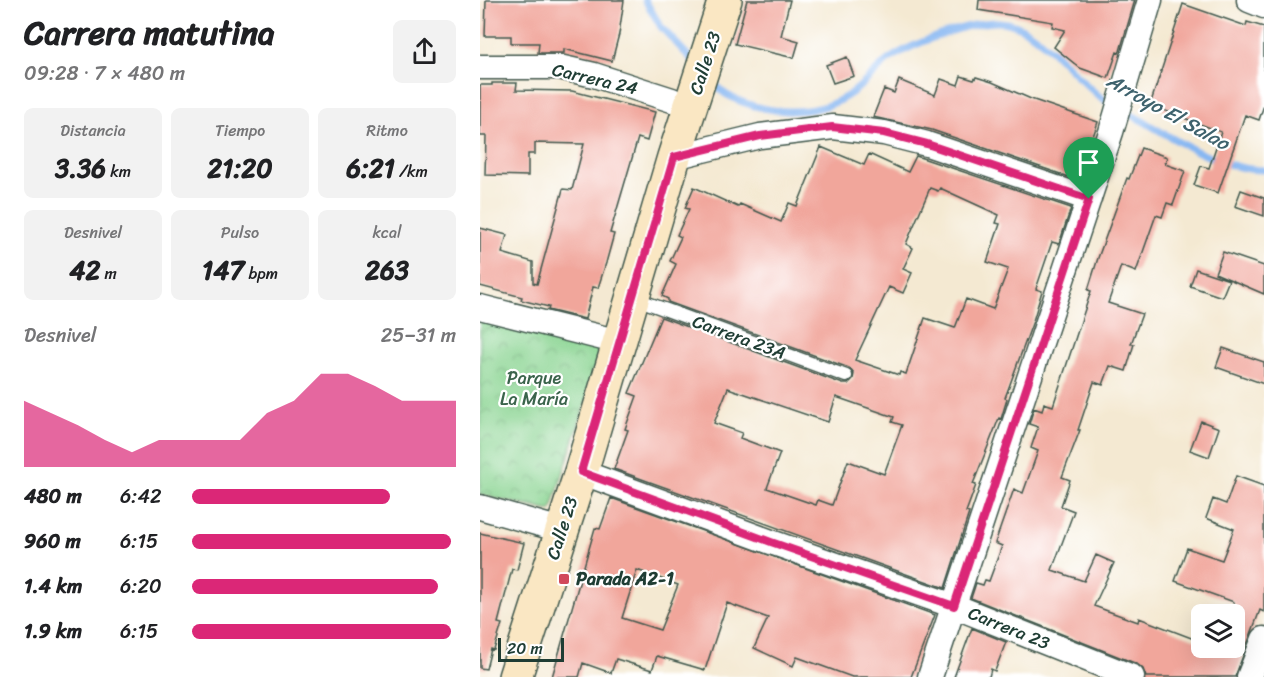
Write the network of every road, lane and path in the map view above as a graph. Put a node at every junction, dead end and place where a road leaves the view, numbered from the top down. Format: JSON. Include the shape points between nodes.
{"nodes":[{"id":1,"x":725,"y":0,"type":"edge"},
{"id":2,"x":1150,"y":0,"type":"edge"},
{"id":3,"x":1249,"y":0,"type":"edge"},
{"id":4,"x":1264,"y":6,"type":"edge"},
{"id":5,"x":480,"y":67,"type":"edge"},
{"id":6,"x":672,"y":100,"type":"dead end"},
{"id":7,"x":678,"y":146,"type":"junction"},
{"id":8,"x":1089,"y":199,"type":"junction"},
{"id":9,"x":633,"y":297,"type":"junction"},
{"id":10,"x":480,"y":307,"type":"edge"},
{"id":11,"x":619,"y":342,"type":"junction"},
{"id":12,"x":846,"y":376,"type":"dead end"},
{"id":13,"x":581,"y":472,"type":"junction"},
{"id":14,"x":480,"y":507,"type":"edge"},
{"id":15,"x":561,"y":530,"type":"junction"},
{"id":16,"x":954,"y":606,"type":"junction"},
{"id":17,"x":1264,"y":639,"type":"edge"},
{"id":18,"x":515,"y":677,"type":"edge"},
{"id":19,"x":930,"y":677,"type":"edge"},
{"id":20,"x":1132,"y":677,"type":"edge"},
{"id":21,"x":1249,"y":677,"type":"edge"}],
"edges":[{"from":1,"to":7,"type":"street","name":"Calle 23"},
{"from":2,"to":8,"type":"street"},
{"from":3,"to":4,"type":"street"},
{"from":5,"to":6,"type":"street","name":"Carrera 24","via":[[559,67]]},
{"from":7,"to":8,"type":"street","via":[[832,127],[884,133]]},
{"from":7,"to":9,"type":"street","name":"Calle 23"},
{"from":8,"to":16,"type":"street"},
{"from":9,"to":11,"type":"street","name":"Calle 23"},
{"from":9,"to":12,"type":"lane","name":"Carrera 23A"},
{"from":10,"to":11,"type":"street"},
{"from":11,"to":13,"type":"street","name":"Calle 23"},
{"from":13,"to":15,"type":"street","name":"Calle 23"},
{"from":13,"to":16,"type":"street","name":"Carrera 23"},
{"from":14,"to":15,"type":"street"},
{"from":15,"to":18,"type":"street","name":"Calle 23"},
{"from":16,"to":19,"type":"street"},
{"from":16,"to":20,"type":"street","name":"Carrera 23"},
{"from":17,"to":21,"type":"street"}]}
